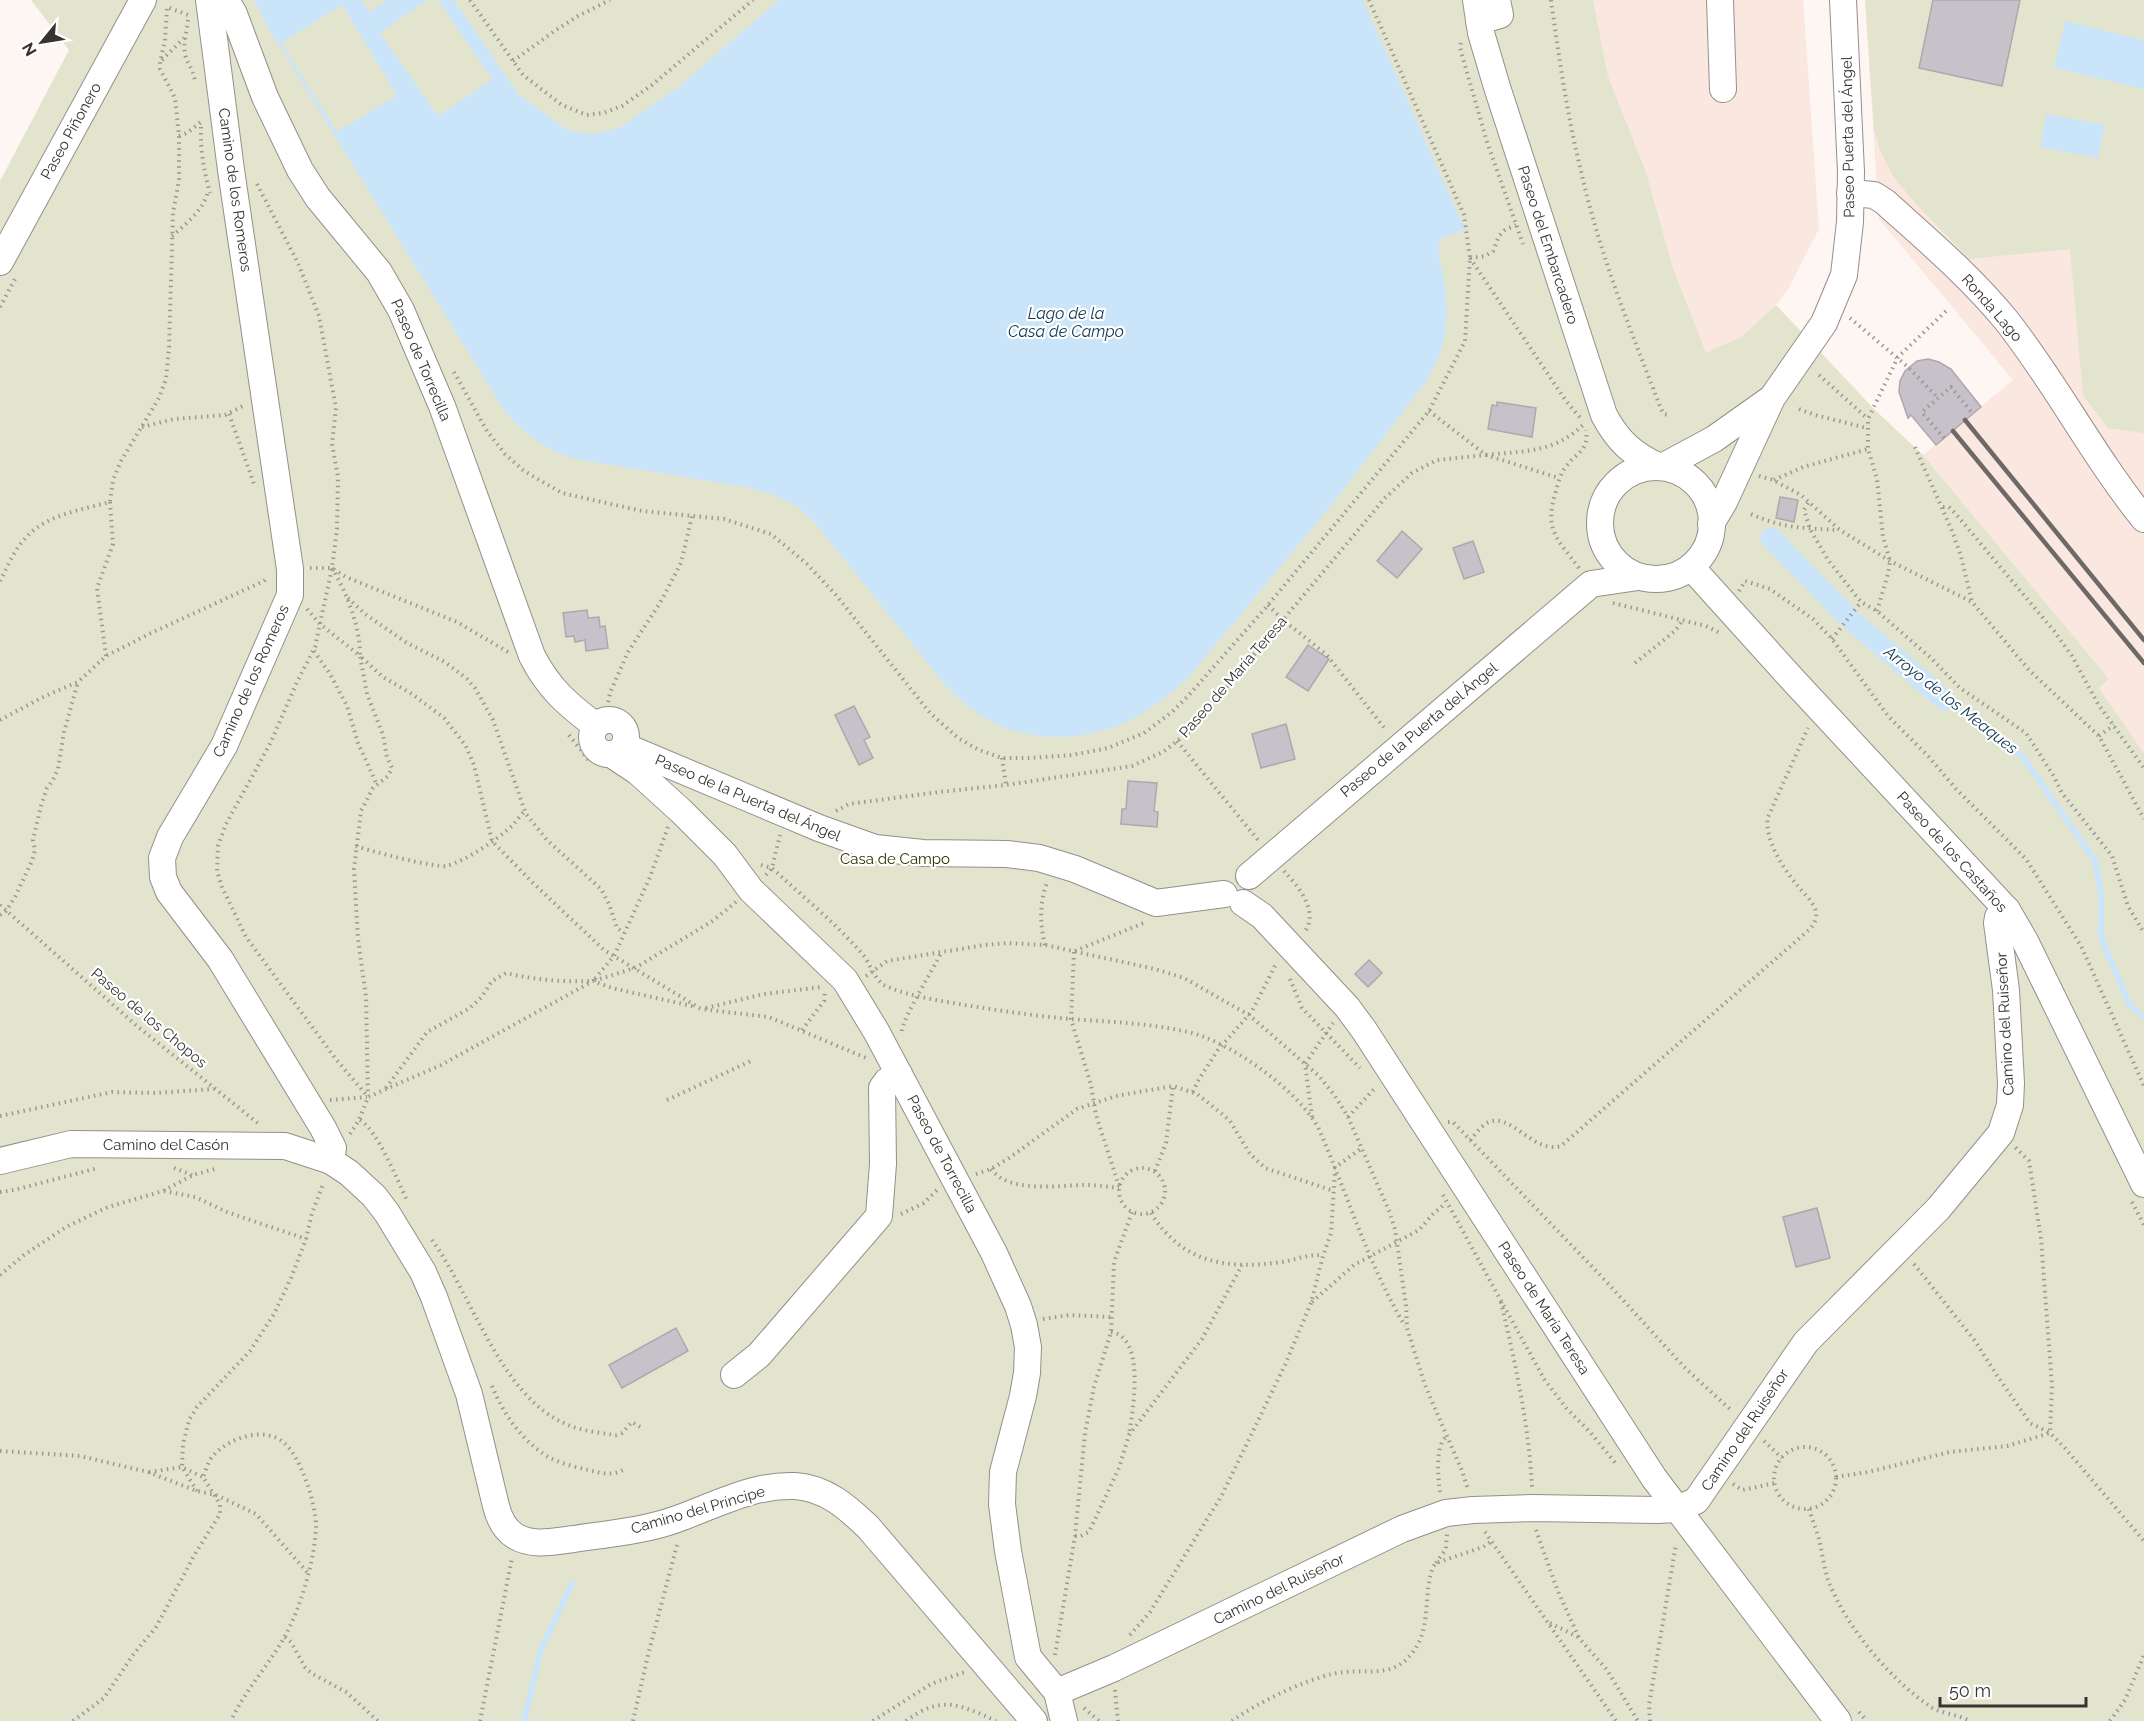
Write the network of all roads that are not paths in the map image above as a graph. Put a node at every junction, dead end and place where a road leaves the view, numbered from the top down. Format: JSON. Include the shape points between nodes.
{"nodes":[{"id":1,"x":143,"y":0,"type":"edge"},
{"id":2,"x":1497,"y":0,"type":"edge"},
{"id":3,"x":1720,"y":0,"type":"edge"},
{"id":4,"x":1843,"y":0,"type":"edge"},
{"id":5,"x":215,"y":5,"type":"edge"},
{"id":6,"x":1474,"y":20,"type":"edge"},
{"id":7,"x":1723,"y":89,"type":"dead end"},
{"id":8,"x":1850,"y":193,"type":"junction"},
{"id":9,"x":0,"y":262,"type":"edge"},
{"id":10,"x":1772,"y":398,"type":"junction"},
{"id":11,"x":1660,"y":467,"type":"junction"},
{"id":12,"x":2144,"y":519,"type":"edge"},
{"id":13,"x":1711,"y":524,"type":"junction"},
{"id":14,"x":1600,"y":533,"type":"junction"},
{"id":15,"x":1691,"y":567,"type":"junction"},
{"id":16,"x":1638,"y":576,"type":"junction"},
{"id":17,"x":1593,"y":584,"type":"junction"},
{"id":18,"x":609,"y":755,"type":"junction"},
{"id":19,"x":1234,"y":898,"type":"junction"},
{"id":20,"x":2007,"y":910,"type":"junction"},
{"id":21,"x":892,"y":1070,"type":"junction"},
{"id":22,"x":332,"y":1155,"type":"junction"},
{"id":23,"x":0,"y":1161,"type":"edge"},
{"id":24,"x":2144,"y":1184,"type":"edge"},
{"id":25,"x":734,"y":1375,"type":"dead end"},
{"id":26,"x":1676,"y":1509,"type":"junction"},
{"id":27,"x":984,"y":1661,"type":"junction"},
{"id":28,"x":1034,"y":1664,"type":"junction"},
{"id":29,"x":1057,"y":1692,"type":"junction"},
{"id":30,"x":1034,"y":1721,"type":"edge"},
{"id":31,"x":1064,"y":1721,"type":"edge"},
{"id":32,"x":1838,"y":1721,"type":"edge"}],
"edges":[{"from":1,"to":9,"type":"street","name":"Paseo Piñonero"},
{"from":2,"to":6,"type":"street","via":[[1500,15]]},
{"from":3,"to":7,"type":"street"},
{"from":4,"to":8,"type":"street","name":"Paseo Puerta del Ángel"},
{"from":5,"to":18,"type":"street","name":"Paseo de Torrecilla","via":[[234,14],[278,128],[300,170],[331,215],[379,272],[401,310],[442,406],[539,669],[560,696],[600,723],[593,735],[595,745]]},
{"from":5,"to":22,"type":"street","name":"Camino de los Romeros","via":[[231,170],[290,569],[290,595],[225,746],[178,822],[162,858],[163,877],[168,892],[220,959],[309,1105],[330,1141]]},
{"from":6,"to":11,"type":"street","name":"Paseo del Embarcadero","via":[[1604,416],[1626,446]]},
{"from":8,"to":10,"type":"street","name":"Paseo Puerta del Ángel","via":[[1844,275],[1815,338]]},
{"from":8,"to":12,"type":"street","name":"Ronda Lago","via":[[1874,195],[1885,202],[1967,277],[2006,321]]},
{"from":10,"to":11,"type":"street","name":"Paseo Puerta del Ángel","via":[[1714,439]]},
{"from":10,"to":13,"type":"street","name":"Paseo Puerta del Ángel"},
{"from":11,"to":13,"type":"street","via":[[1683,474],[1700,489],[1707,501]]},
{"from":11,"to":14,"type":"street","via":[[1631,473],[1612,488],[1601,510]]},
{"from":13,"to":15,"type":"street","via":[[1707,545]]},
{"from":14,"to":16,"type":"street","via":[[1613,560]]},
{"from":14,"to":17,"type":"street"},
{"from":15,"to":16,"type":"street","via":[[1665,579]]},
{"from":15,"to":20,"type":"street","name":"Paseo de los Castaños"},
{"from":16,"to":17,"type":"street"},
{"from":17,"to":19,"type":"street","name":"Paseo de la Puerta del Ángel","via":[[1249,876],[1253,885],[1249,899]]},
{"from":18,"to":19,"type":"street","name":"Paseo de la Puerta del Ángel","via":[[856,843],[897,851],[1007,854],[1055,863],[1156,903]]},
{"from":18,"to":21,"type":"street","name":"Paseo de Torrecilla","via":[[638,772],[725,855],[751,890],[840,985]]},
{"from":19,"to":26,"type":"street","name":"Paseo de María Teresa","via":[[1262,916],[1289,952],[1347,1007],[1379,1080],[1430,1133]]},
{"from":20,"to":24,"type":"street","name":"Paseo de los Castaños"},
{"from":20,"to":26,"type":"street","name":"Camino del Ruiseñor","via":[[1997,923],[2006,990],[2011,1083],[2010,1105],[2001,1133],[1966,1178],[1901,1248],[1806,1342],[1696,1501]]},
{"from":21,"to":25,"type":"street","via":[[882,1088],[879,1216],[759,1355]]},
{"from":21,"to":28,"type":"street","name":"Paseo de Torrecilla","via":[[956,1178],[994,1253],[1024,1325],[1027,1373],[1003,1472],[1002,1504],[1008,1551]]},
{"from":22,"to":23,"type":"street","name":"Camino del Casón","via":[[285,1146],[71,1144]]},
{"from":22,"to":27,"type":"street","name":"Camino del Príncipe","via":[[374,1196],[423,1272],[463,1375],[498,1515],[519,1538],[556,1541],[633,1530],[677,1519],[750,1492],[778,1487],[818,1491],[837,1499],[868,1527]]},
{"from":26,"to":29,"type":"street","name":"Camino del Ruiseñor","via":[[1532,1508],[1446,1514],[1402,1529]]},
{"from":26,"to":32,"type":"street","name":"Paseo de María Teresa"},
{"from":27,"to":28,"type":"street"},
{"from":27,"to":30,"type":"street","name":"Camino del Príncipe"},
{"from":28,"to":29,"type":"street"},
{"from":29,"to":31,"type":"street"}]}
